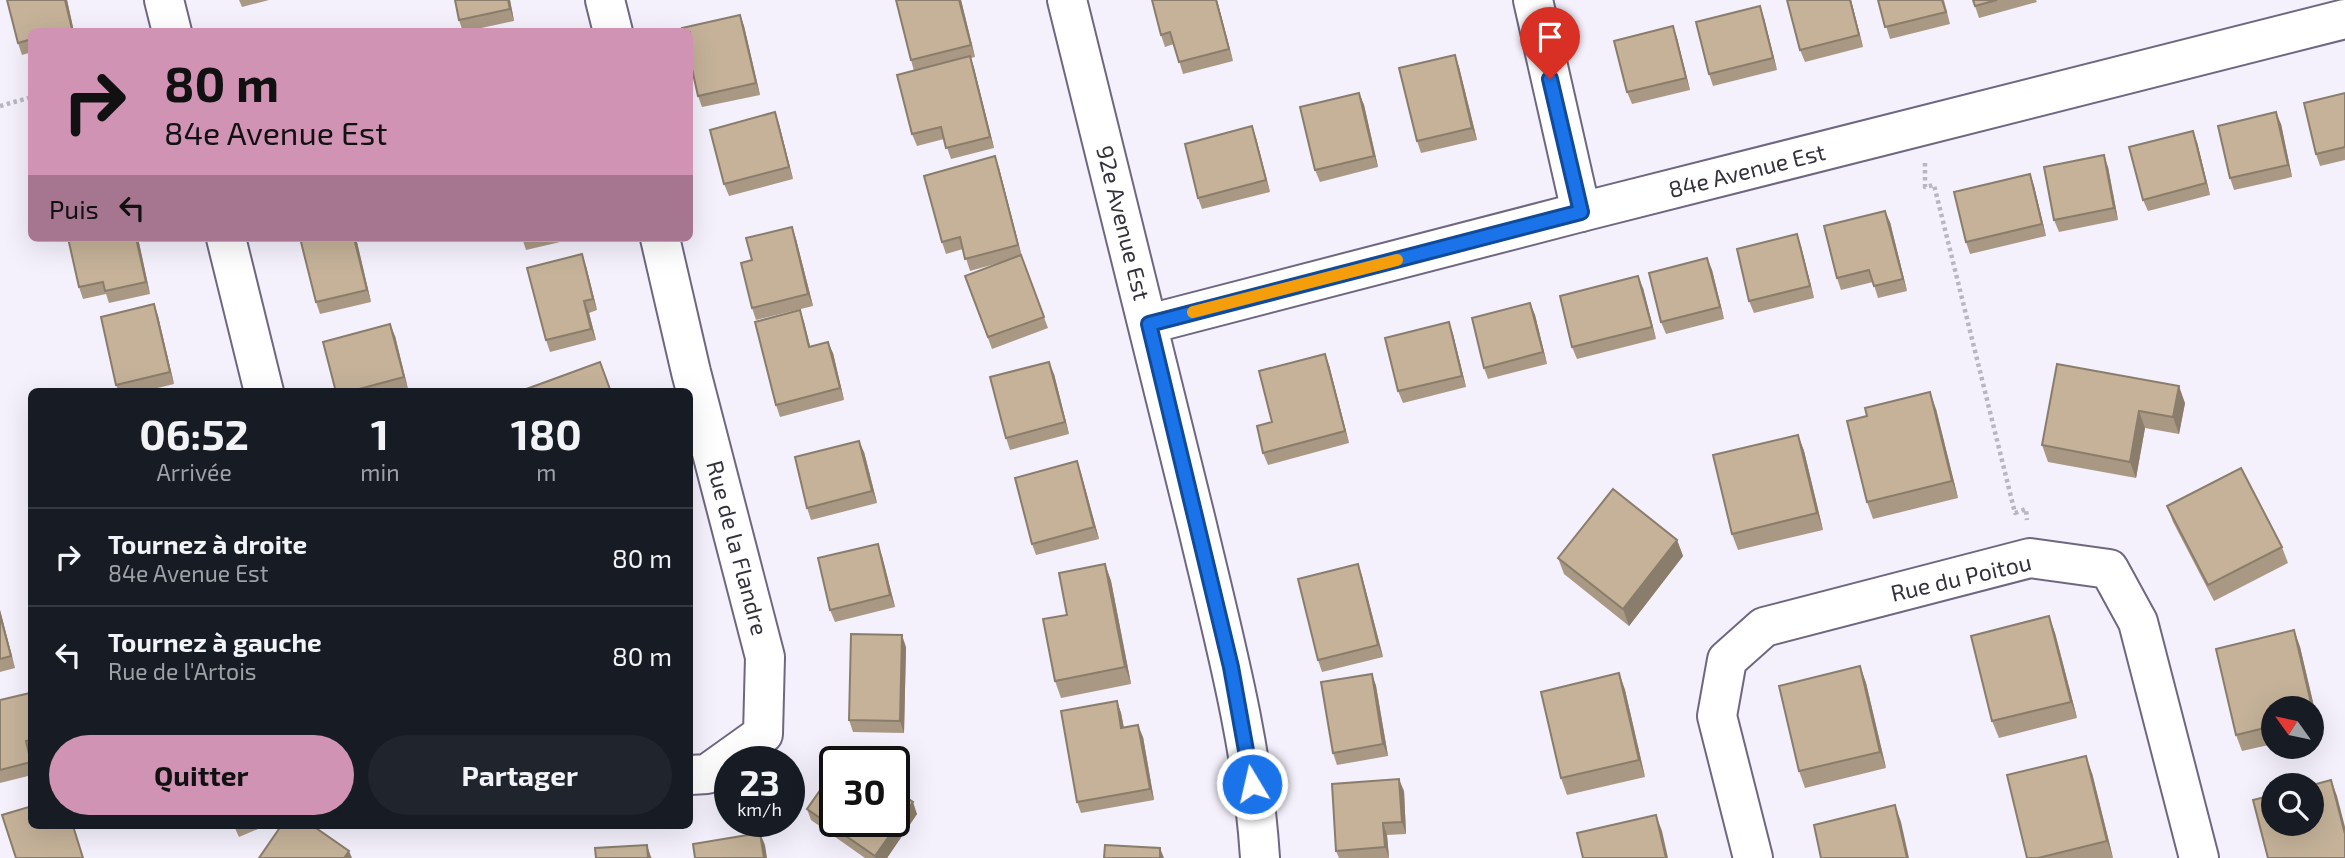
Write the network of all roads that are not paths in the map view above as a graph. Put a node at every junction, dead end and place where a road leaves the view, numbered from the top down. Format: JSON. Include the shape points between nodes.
{"nodes":[{"id":1,"x":164,"y":0,"type":"edge"},
{"id":2,"x":605,"y":0,"type":"edge"},
{"id":3,"x":1067,"y":0,"type":"edge"},
{"id":4,"x":1532,"y":0,"type":"edge"},
{"id":5,"x":2345,"y":19,"type":"edge"},
{"id":6,"x":171,"y":28,"type":"edge"},
{"id":7,"x":612,"y":28,"type":"edge"},
{"id":8,"x":1581,"y":212,"type":"junction"},
{"id":9,"x":227,"y":242,"type":"edge"},
{"id":10,"x":661,"y":242,"type":"edge"},
{"id":11,"x":1149,"y":324,"type":"junction"},
{"id":12,"x":263,"y":388,"type":"edge"},
{"id":13,"x":693,"y":775,"type":"edge"},
{"id":14,"x":1260,"y":858,"type":"edge"},
{"id":15,"x":1753,"y":858,"type":"edge"},
{"id":16,"x":2199,"y":858,"type":"edge"}],
"edges":[{"from":1,"to":6,"type":"street"},
{"from":2,"to":7,"type":"street"},
{"from":3,"to":11,"type":"street","name":"92e Avenue Est"},
{"from":4,"to":8,"type":"street"},
{"from":5,"to":8,"type":"street","name":"84e Avenue Est"},
{"from":8,"to":11,"type":"street","name":"84e Avenue Est"},
{"from":9,"to":12,"type":"street"},
{"from":10,"to":13,"type":"street","name":"Rue de la Flandre","via":[[765,657],[763,734],[707,774]]},
{"from":11,"to":14,"type":"street","name":"92e Avenue Est","via":[[1231,667]]},
{"from":15,"to":16,"type":"street","name":"Rue du Poitou","via":[[1717,716],[1727,660],[1764,627],[2030,558],[2109,569],[2138,622]]}]}
